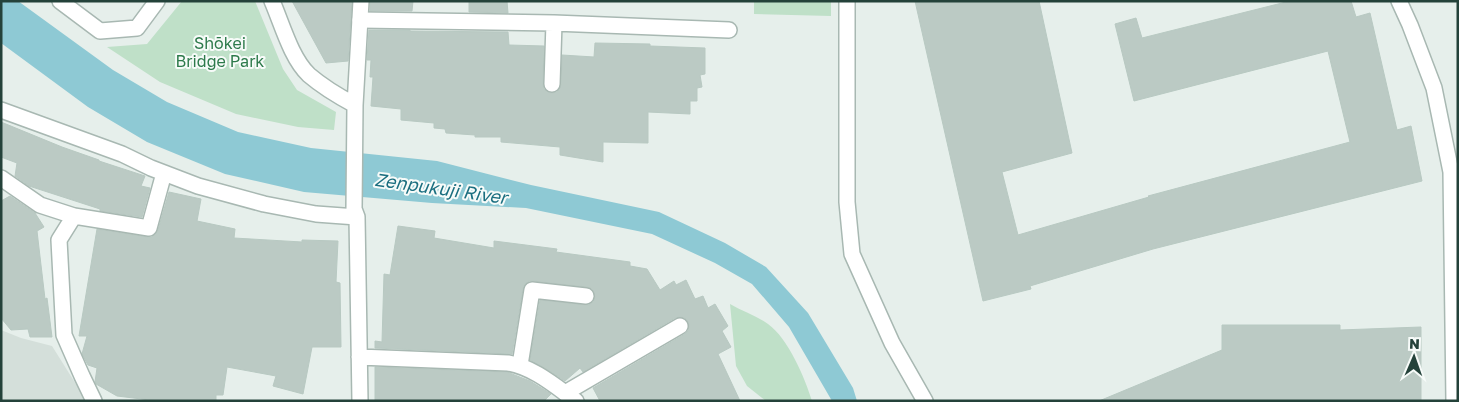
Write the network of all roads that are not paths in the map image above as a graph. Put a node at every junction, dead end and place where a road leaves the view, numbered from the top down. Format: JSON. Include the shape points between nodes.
{"nodes":[{"id":1,"x":60,"y":1,"type":"edge"},
{"id":2,"x":157,"y":1,"type":"edge"},
{"id":3,"x":272,"y":1,"type":"edge"},
{"id":4,"x":361,"y":1,"type":"edge"},
{"id":5,"x":847,"y":1,"type":"edge"},
{"id":6,"x":1400,"y":1,"type":"edge"},
{"id":7,"x":360,"y":20,"type":"junction"},
{"id":8,"x":554,"y":23,"type":"junction"},
{"id":9,"x":729,"y":30,"type":"dead end"},
{"id":10,"x":552,"y":84,"type":"dead end"},
{"id":11,"x":354,"y":105,"type":"junction"},
{"id":12,"x":1,"y":110,"type":"edge"},
{"id":13,"x":1455,"y":172,"type":"edge"},
{"id":14,"x":164,"y":173,"type":"junction"},
{"id":15,"x":3,"y":181,"type":"edge"},
{"id":16,"x":356,"y":213,"type":"junction"},
{"id":17,"x":74,"y":216,"type":"junction"},
{"id":18,"x":586,"y":296,"type":"dead end"},
{"id":19,"x":680,"y":326,"type":"dead end"},
{"id":20,"x":359,"y":357,"type":"junction"},
{"id":21,"x":520,"y":365,"type":"junction"},
{"id":22,"x":570,"y":397,"type":"edge"},
{"id":23,"x":94,"y":401,"type":"edge"},
{"id":24,"x":360,"y":401,"type":"edge"},
{"id":25,"x":925,"y":401,"type":"edge"},
{"id":26,"x":1454,"y":401,"type":"edge"}],
"edges":[{"from":1,"to":2,"type":"street","via":[[100,32],[137,28]]},
{"from":3,"to":11,"type":"street","via":[[293,53],[308,74]]},
{"from":4,"to":7,"type":"street"},
{"from":5,"to":25,"type":"street","via":[[847,202],[852,254],[892,343]]},
{"from":6,"to":13,"type":"street","via":[[1434,88]]},
{"from":7,"to":8,"type":"street"},
{"from":7,"to":11,"type":"street"},
{"from":8,"to":9,"type":"street"},
{"from":8,"to":10,"type":"street"},
{"from":11,"to":16,"type":"street"},
{"from":12,"to":14,"type":"street","via":[[122,154]]},
{"from":13,"to":26,"type":"street"},
{"from":14,"to":16,"type":"street","via":[[264,204],[316,214]]},
{"from":14,"to":17,"type":"street","via":[[149,228]]},
{"from":15,"to":17,"type":"street","via":[[40,205]]},
{"from":16,"to":20,"type":"street"},
{"from":17,"to":23,"type":"street","via":[[59,240],[64,335]]},
{"from":18,"to":21,"type":"street","via":[[532,290]]},
{"from":19,"to":22,"type":"street"},
{"from":20,"to":21,"type":"street"},
{"from":20,"to":24,"type":"street"},
{"from":21,"to":22,"type":"street"}]}
